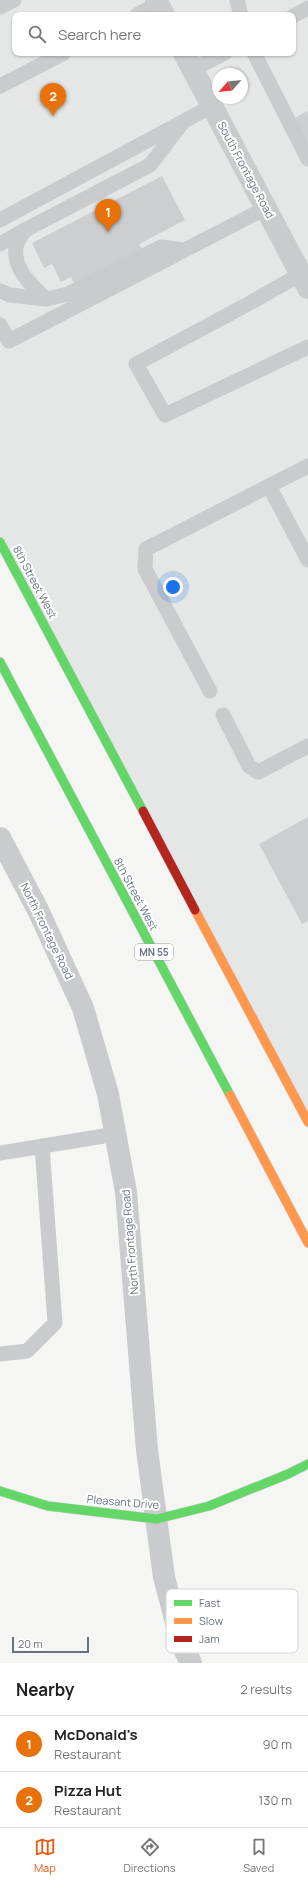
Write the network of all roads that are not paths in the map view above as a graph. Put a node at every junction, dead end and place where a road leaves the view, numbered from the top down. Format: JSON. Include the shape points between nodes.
{"nodes":[{"id":1,"x":14,"y":0,"type":"edge"},
{"id":2,"x":237,"y":0,"type":"edge"},
{"id":3,"x":160,"y":6,"type":"edge"},
{"id":4,"x":0,"y":7,"type":"edge"},
{"id":5,"x":308,"y":8,"type":"edge"},
{"id":6,"x":145,"y":12,"type":"edge"},
{"id":7,"x":240,"y":12,"type":"edge"},
{"id":8,"x":296,"y":14,"type":"edge"},
{"id":9,"x":58,"y":56,"type":"edge"},
{"id":10,"x":210,"y":56,"type":"edge"},
{"id":11,"x":256,"y":56,"type":"edge"},
{"id":12,"x":188,"y":61,"type":"edge"},
{"id":13,"x":0,"y":86,"type":"edge"},
{"id":14,"x":212,"y":106,"type":"junction"},
{"id":15,"x":184,"y":122,"type":"junction"},
{"id":16,"x":308,"y":159,"type":"edge"},
{"id":17,"x":266,"y":208,"type":"junction"},
{"id":18,"x":0,"y":220,"type":"edge"},
{"id":19,"x":25,"y":230,"type":"junction"},
{"id":20,"x":0,"y":244,"type":"edge"},
{"id":21,"x":184,"y":250,"type":"junction"},
{"id":22,"x":304,"y":281,"type":"edge"},
{"id":23,"x":0,"y":291,"type":"edge"},
{"id":24,"x":46,"y":299,"type":"junction"},
{"id":25,"x":0,"y":325,"type":"edge"},
{"id":26,"x":308,"y":347,"type":"edge"},
{"id":27,"x":308,"y":466,"type":"edge"},
{"id":28,"x":269,"y":486,"type":"junction"},
{"id":29,"x":0,"y":542,"type":"edge"},
{"id":30,"x":308,"y":560,"type":"edge"},
{"id":31,"x":0,"y":662,"type":"edge"},
{"id":32,"x":210,"y":691,"type":"dead end"},
{"id":33,"x":223,"y":716,"type":"dead end"},
{"id":34,"x":308,"y":746,"type":"edge"},
{"id":35,"x":0,"y":838,"type":"edge"},
{"id":36,"x":308,"y":1122,"type":"edge"},
{"id":37,"x":116,"y":1134,"type":"junction"},
{"id":38,"x":42,"y":1146,"type":"junction"},
{"id":39,"x":0,"y":1153,"type":"edge"},
{"id":40,"x":308,"y":1243,"type":"edge"},
{"id":41,"x":0,"y":1354,"type":"edge"},
{"id":42,"x":308,"y":1464,"type":"edge"},
{"id":43,"x":0,"y":1491,"type":"edge"},
{"id":44,"x":156,"y":1519,"type":"junction"},
{"id":45,"x":167,"y":1589,"type":"edge"},
{"id":46,"x":186,"y":1653,"type":"edge"},
{"id":47,"x":191,"y":1663,"type":"edge"}],
"edges":[{"from":1,"to":4,"type":"lane"},
{"from":2,"to":7,"type":"lane"},
{"from":3,"to":6,"type":"lane"},
{"from":5,"to":8,"type":"lane"},
{"from":9,"to":13,"type":"lane"},
{"from":10,"to":12,"type":"lane"},
{"from":11,"to":16,"type":"lane"},
{"from":12,"to":14,"type":"street","name":"South Frontage Road"},
{"from":14,"to":15,"type":"lane"},
{"from":14,"to":17,"type":"street","name":"South Frontage Road"},
{"from":15,"to":18,"type":"lane"},
{"from":15,"to":19,"type":"lane","via":[[150,165]]},
{"from":17,"to":21,"type":"lane"},
{"from":17,"to":22,"type":"street","name":"South Frontage Road"},
{"from":19,"to":20,"type":"lane"},
{"from":19,"to":24,"type":"lane","via":[[16,246],[18,266],[29,284]]},
{"from":21,"to":24,"type":"lane","via":[[161,247],[68,294]]},
{"from":21,"to":25,"type":"lane","via":[[9,341]]},
{"from":22,"to":26,"type":"lane","via":[[250,303],[136,364],[165,415]]},
{"from":23,"to":24,"type":"lane","via":[[10,295]]},
{"from":27,"to":28,"type":"lane"},
{"from":28,"to":30,"type":"lane"},
{"from":28,"to":32,"type":"lane","via":[[146,549],[145,569]]},
{"from":29,"to":36,"type":"main road","name":"8th Street West"},
{"from":31,"to":40,"type":"main road","name":"8th Street West","number":"MN 55"},
{"from":33,"to":34,"type":"lane","via":[[249,766],[258,772]]},
{"from":35,"to":37,"type":"street","name":"North Frontage Road","via":[[38,910],[83,1008],[108,1094]]},
{"from":37,"to":38,"type":"lane"},
{"from":37,"to":44,"type":"street","name":"North Frontage Road","via":[[126,1192],[147,1450]]},
{"from":38,"to":39,"type":"lane"},
{"from":38,"to":41,"type":"lane","via":[[55,1324],[27,1351]]},
{"from":42,"to":44,"type":"main road","name":"Pleasant Drive","via":[[209,1506]]},
{"from":43,"to":44,"type":"main road","name":"Pleasant Drive","via":[[48,1506]]},
{"from":44,"to":45,"type":"street","name":"North Frontage Road"},
{"from":46,"to":47,"type":"street","name":"North Frontage Road"}]}
